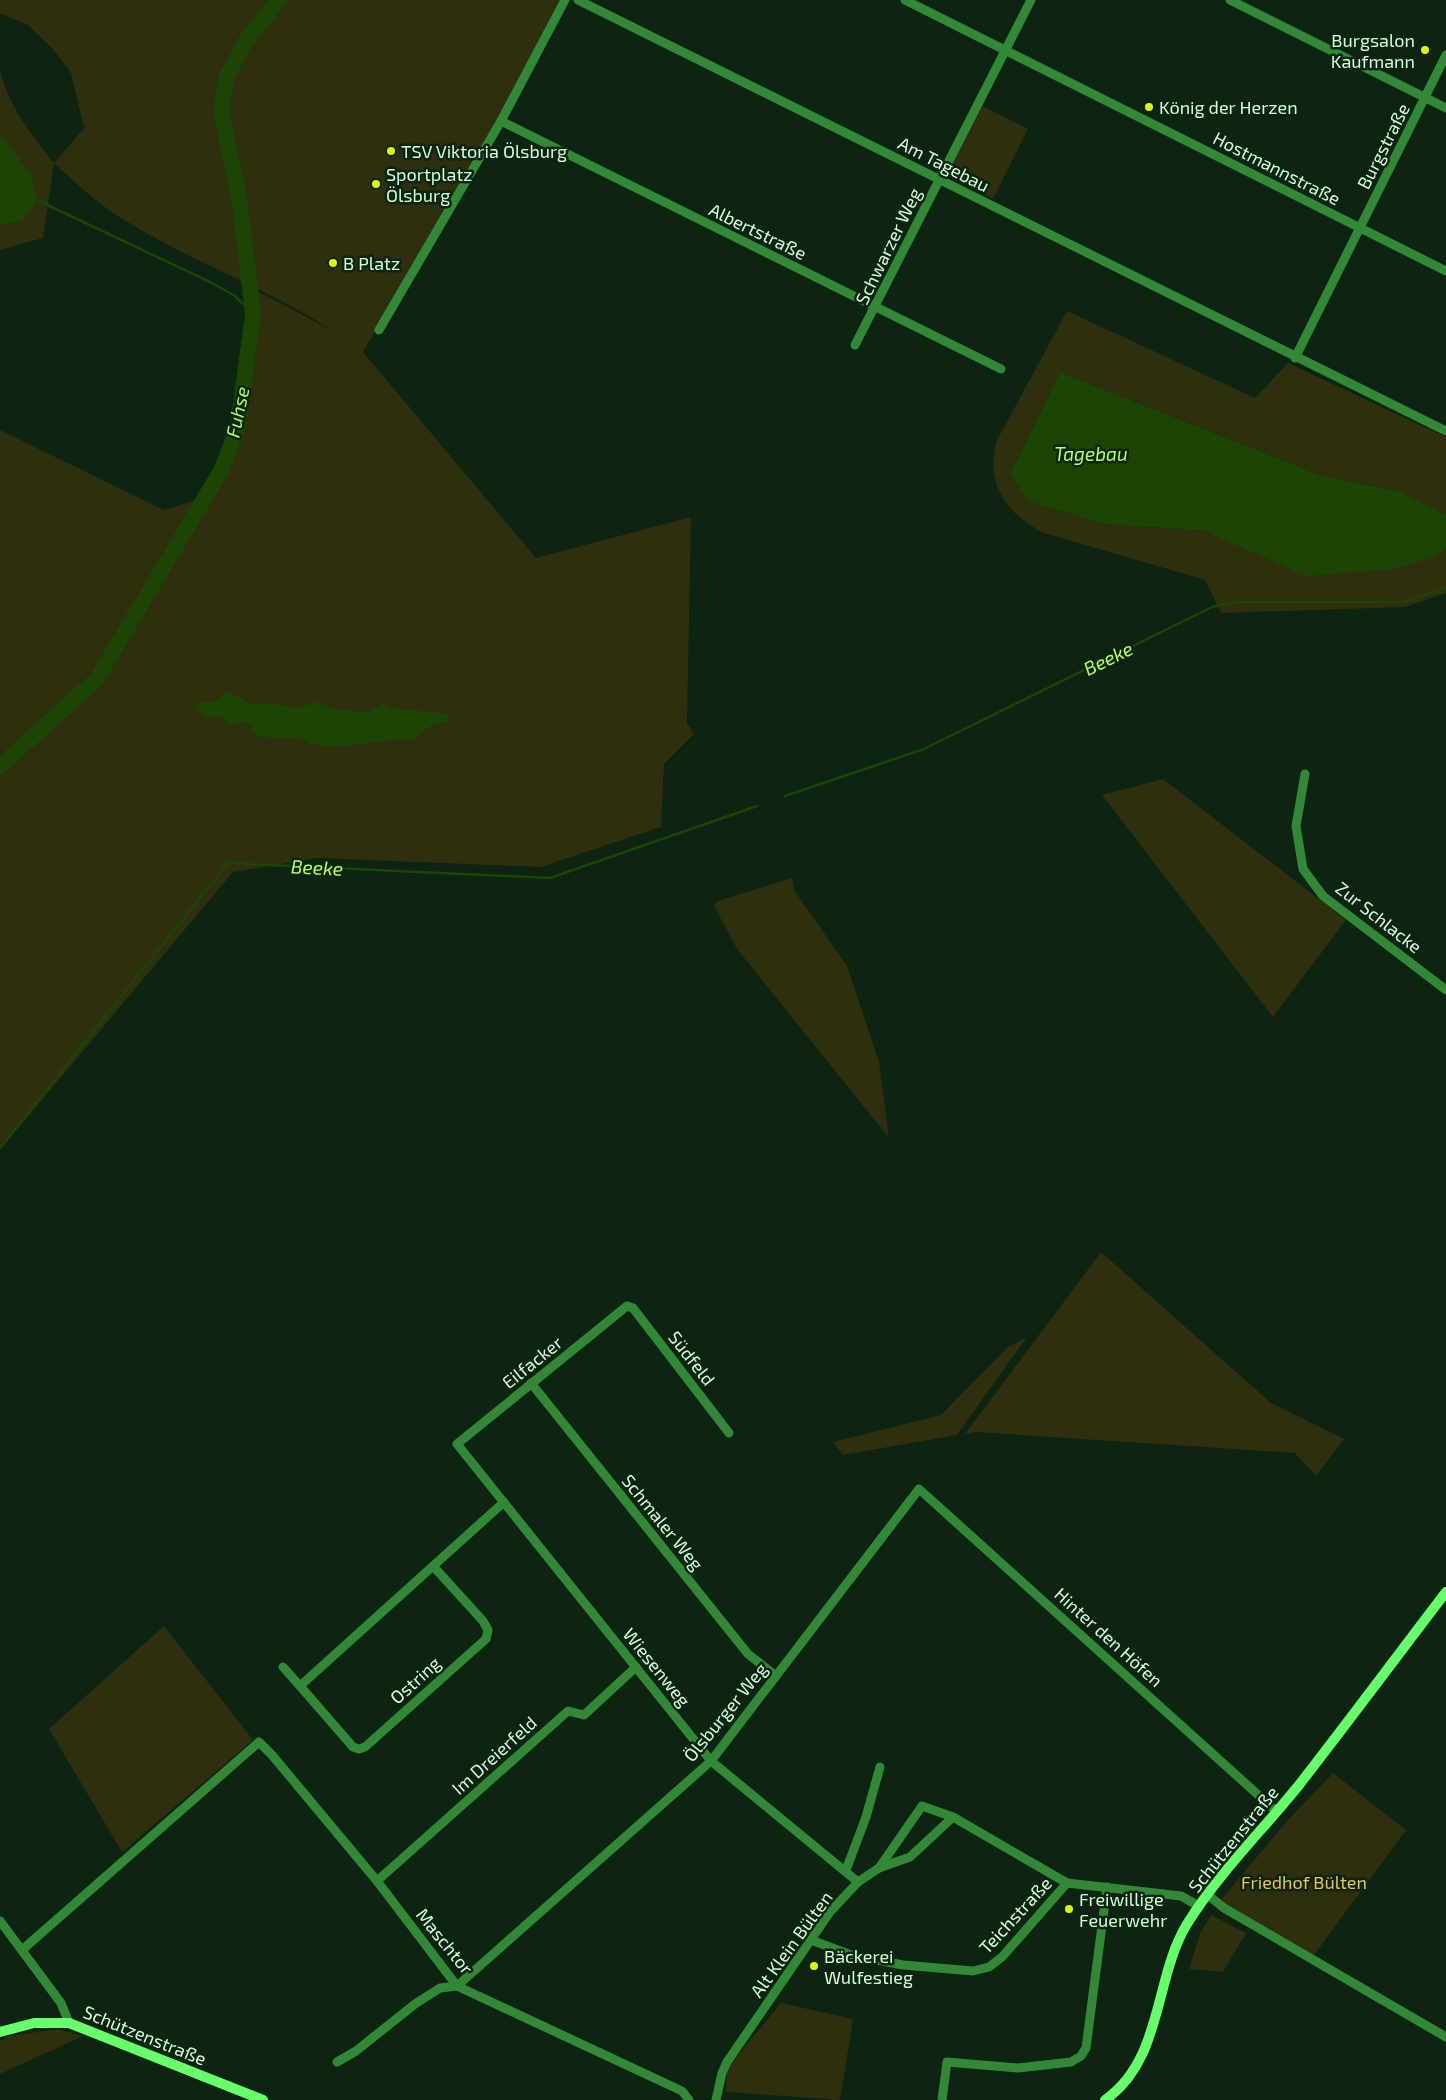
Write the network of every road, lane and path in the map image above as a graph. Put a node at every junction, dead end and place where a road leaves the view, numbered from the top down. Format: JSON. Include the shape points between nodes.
{"nodes":[{"id":1,"x":566,"y":0,"type":"edge"},
{"id":2,"x":578,"y":0,"type":"edge"},
{"id":3,"x":905,"y":0,"type":"edge"},
{"id":4,"x":1031,"y":0,"type":"edge"},
{"id":5,"x":1230,"y":0,"type":"edge"},
{"id":6,"x":1007,"y":51,"type":"junction"},
{"id":7,"x":1446,"y":55,"type":"edge"},
{"id":8,"x":1425,"y":98,"type":"junction"},
{"id":9,"x":1446,"y":108,"type":"edge"},
{"id":10,"x":501,"y":121,"type":"junction"},
{"id":11,"x":938,"y":180,"type":"junction"},
{"id":12,"x":1359,"y":228,"type":"junction"},
{"id":13,"x":1446,"y":271,"type":"edge"},
{"id":14,"x":876,"y":307,"type":"junction"},
{"id":15,"x":379,"y":330,"type":"dead end"},
{"id":16,"x":855,"y":345,"type":"dead end"},
{"id":17,"x":1295,"y":358,"type":"junction"},
{"id":18,"x":1001,"y":369,"type":"dead end"},
{"id":19,"x":1446,"y":431,"type":"edge"},
{"id":20,"x":1305,"y":774,"type":"dead end"},
{"id":21,"x":1446,"y":990,"type":"edge"},
{"id":22,"x":628,"y":1306,"type":"joint"},
{"id":23,"x":531,"y":1383,"type":"junction"},
{"id":24,"x":729,"y":1433,"type":"dead end"},
{"id":25,"x":457,"y":1444,"type":"joint"},
{"id":26,"x":919,"y":1488,"type":"joint"},
{"id":27,"x":504,"y":1502,"type":"junction"},
{"id":28,"x":433,"y":1566,"type":"junction"},
{"id":29,"x":1446,"y":1592,"type":"edge"},
{"id":30,"x":282,"y":1667,"type":"dead end"},
{"id":31,"x":636,"y":1667,"type":"junction"},
{"id":32,"x":776,"y":1676,"type":"junction"},
{"id":33,"x":300,"y":1686,"type":"junction"},
{"id":34,"x":711,"y":1761,"type":"junction"},
{"id":35,"x":880,"y":1767,"type":"dead end"},
{"id":36,"x":1276,"y":1811,"type":"junction"},
{"id":37,"x":953,"y":1817,"type":"junction"},
{"id":38,"x":879,"y":1868,"type":"junction"},
{"id":39,"x":846,"y":1870,"type":"junction"},
{"id":40,"x":377,"y":1880,"type":"junction"},
{"id":41,"x":858,"y":1882,"type":"junction"},
{"id":42,"x":1067,"y":1883,"type":"junction"},
{"id":43,"x":1107,"y":1887,"type":"junction"},
{"id":44,"x":1208,"y":1895,"type":"junction"},
{"id":45,"x":1199,"y":1906,"type":"junction"},
{"id":46,"x":0,"y":1920,"type":"edge"},
{"id":47,"x":811,"y":1940,"type":"junction"},
{"id":48,"x":22,"y":1950,"type":"junction"},
{"id":49,"x":457,"y":1986,"type":"junction"},
{"id":50,"x":69,"y":2023,"type":"junction"},
{"id":51,"x":0,"y":2032,"type":"edge"},
{"id":52,"x":1446,"y":2037,"type":"edge"},
{"id":53,"x":337,"y":2062,"type":"dead end"},
{"id":54,"x":1108,"y":2099,"type":"edge"},
{"id":55,"x":263,"y":2100,"type":"edge"},
{"id":56,"x":689,"y":2100,"type":"edge"},
{"id":57,"x":716,"y":2100,"type":"edge"},
{"id":58,"x":942,"y":2100,"type":"edge"}],
"edges":[{"from":1,"to":10,"type":"street"},
{"from":2,"to":11,"type":"street","name":"Am Tagebau"},
{"from":3,"to":6,"type":"street","name":"Hostmannstraße"},
{"from":4,"to":6,"type":"street","name":"Schwarzer Weg"},
{"from":5,"to":8,"type":"street"},
{"from":6,"to":11,"type":"street","name":"Schwarzer Weg"},
{"from":6,"to":12,"type":"street","name":"Hostmannstraße"},
{"from":7,"to":8,"type":"street","name":"Burgstraße"},
{"from":8,"to":9,"type":"street"},
{"from":8,"to":12,"type":"street","name":"Burgstraße"},
{"from":10,"to":14,"type":"street","name":"Albertstraße"},
{"from":10,"to":15,"type":"street"},
{"from":11,"to":14,"type":"street","name":"Schwarzer Weg"},
{"from":11,"to":17,"type":"street","name":"Am Tagebau"},
{"from":12,"to":13,"type":"street","name":"Hostmannstraße"},
{"from":12,"to":17,"type":"street","name":"Burgstraße"},
{"from":14,"to":16,"type":"street","name":"Schwarzer Weg"},
{"from":14,"to":18,"type":"street","name":"Albertstraße"},
{"from":17,"to":19,"type":"street","name":"Am Tagebau"},
{"from":20,"to":21,"type":"street","name":"Zur Schlacke","via":[[1296,826],[1303,869],[1323,896]]},
{"from":22,"to":23,"type":"street","name":"Eilfacker"},
{"from":22,"to":24,"type":"street","name":"Südfeld"},
{"from":23,"to":25,"type":"street","name":"Eilfacker"},
{"from":23,"to":32,"type":"street","name":"Schmaler Weg","via":[[748,1654]]},
{"from":25,"to":27,"type":"street","name":"Wiesenweg"},
{"from":26,"to":32,"type":"street","name":"Ölsburger Weg"},
{"from":26,"to":36,"type":"street","name":"Hinter den Höfen"},
{"from":27,"to":28,"type":"street"},
{"from":27,"to":31,"type":"street","name":"Wiesenweg"},
{"from":28,"to":33,"type":"street"},
{"from":28,"to":33,"type":"street","name":"Ostring","via":[[483,1621],[488,1630],[486,1639],[359,1749],[353,1747]]},
{"from":29,"to":36,"type":"street","name":"Schützenstraße"},
{"from":30,"to":33,"type":"street","name":"Ostring"},
{"from":31,"to":34,"type":"street","name":"Wiesenweg"},
{"from":31,"to":40,"type":"street","name":"Im Dreierfeld","via":[[584,1715],[568,1711]]},
{"from":32,"to":34,"type":"street","name":"Ölsburger Weg"},
{"from":34,"to":39,"type":"street","name":"Wiesenweg"},
{"from":34,"to":49,"type":"street","name":"Ölsburger Weg"},
{"from":35,"to":39,"type":"street"},
{"from":36,"to":44,"type":"street","name":"Schützenstraße"},
{"from":37,"to":38,"type":"street","name":"Alt Klein Bülten","via":[[910,1857]]},
{"from":37,"to":38,"type":"street","via":[[922,1806]]},
{"from":37,"to":42,"type":"street"},
{"from":38,"to":41,"type":"street","name":"Alt Klein Bülten"},
{"from":39,"to":41,"type":"street","name":"Wiesenweg"},
{"from":40,"to":48,"type":"street","name":"Maschtor","via":[[260,1742]]},
{"from":40,"to":49,"type":"street","name":"Maschtor"},
{"from":41,"to":47,"type":"street","name":"Alt Klein Bülten","via":[[830,1912]]},
{"from":42,"to":43,"type":"street"},
{"from":42,"to":47,"type":"street","name":"Teichstraße","via":[[1002,1957],[989,1967],[973,1971],[903,1965],[851,1955]]},
{"from":43,"to":45,"type":"street","via":[[1181,1896]]},
{"from":43,"to":58,"type":"street","via":[[1086,2048],[1081,2056],[1071,2062],[1018,2068],[947,2062]]},
{"from":44,"to":45,"type":"street","name":"Schützenstraße"},
{"from":44,"to":52,"type":"street","via":[[1224,1908]]},
{"from":45,"to":54,"type":"street","name":"Schützenstraße","via":[[1178,1942],[1140,2058]]},
{"from":46,"to":48,"type":"street"},
{"from":47,"to":57,"type":"street","name":"Alt Klein Bülten","via":[[727,2062]]},
{"from":48,"to":50,"type":"street","via":[[61,2003]]},
{"from":49,"to":53,"type":"street","via":[[440,1988]]},
{"from":49,"to":56,"type":"street","name":"Maschtor","via":[[674,2087]]},
{"from":50,"to":51,"type":"street","name":"Schützenstraße","via":[[34,2023]]},
{"from":50,"to":55,"type":"street","name":"Schützenstraße"}]}
